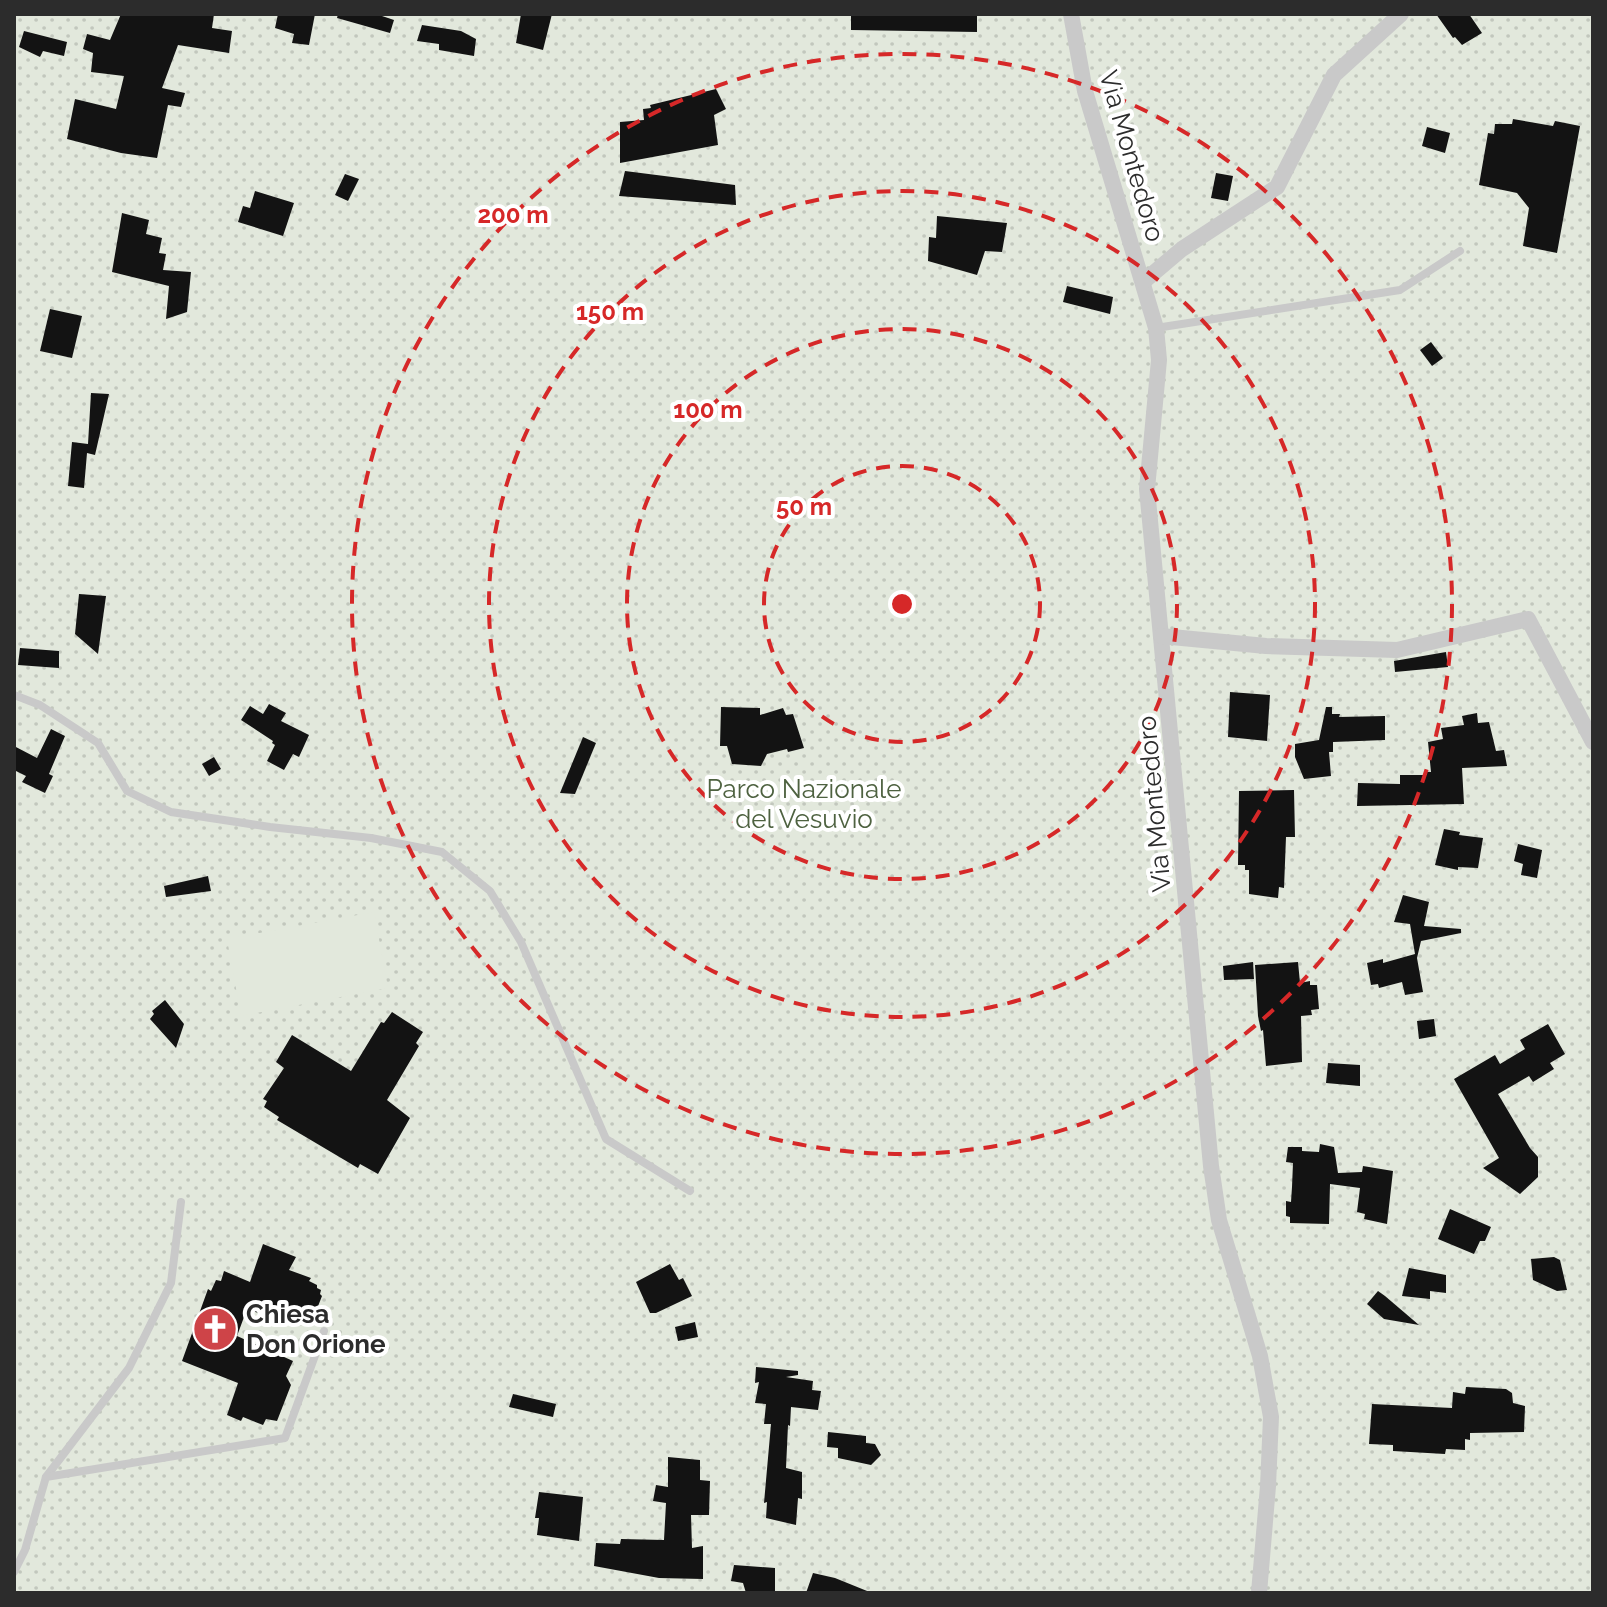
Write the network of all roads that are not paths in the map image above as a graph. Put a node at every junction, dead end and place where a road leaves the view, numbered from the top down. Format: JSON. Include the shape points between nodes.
{"nodes":[{"id":1,"x":1071,"y":14,"type":"edge"},
{"id":2,"x":1401,"y":14,"type":"edge"},
{"id":3,"x":1460,"y":251,"type":"dead end"},
{"id":4,"x":1143,"y":282,"type":"junction"},
{"id":5,"x":1156,"y":328,"type":"junction"},
{"id":6,"x":1161,"y":636,"type":"junction"},
{"id":7,"x":14,"y":695,"type":"edge"},
{"id":8,"x":1593,"y":742,"type":"edge"},
{"id":9,"x":690,"y":1191,"type":"dead end"},
{"id":10,"x":181,"y":1202,"type":"dead end"},
{"id":11,"x":324,"y":1331,"type":"dead end"},
{"id":12,"x":46,"y":1477,"type":"junction"},
{"id":13,"x":14,"y":1572,"type":"edge"},
{"id":14,"x":1259,"y":1593,"type":"edge"}],
"edges":[{"from":1,"to":4,"type":"street","name":"Via Montedoro","via":[[1085,91]]},
{"from":2,"to":4,"type":"street","via":[[1334,75],[1277,187],[1182,249]]},
{"from":3,"to":5,"type":"lane","via":[[1400,290]]},
{"from":4,"to":5,"type":"street","name":"Via Montedoro"},
{"from":5,"to":6,"type":"street","name":"Via Montedoro","via":[[1159,360],[1147,489]]},
{"from":6,"to":8,"type":"street","via":[[1397,650],[1528,619]]},
{"from":6,"to":14,"type":"street","name":"Via Montedoro","via":[[1211,1166],[1219,1220],[1260,1356],[1271,1417]]},
{"from":7,"to":9,"type":"lane","via":[[40,705],[98,743],[127,791],[171,812],[442,852],[490,891],[521,942],[606,1139]]},
{"from":10,"to":12,"type":"lane","via":[[171,1283],[129,1368]]},
{"from":11,"to":12,"type":"lane","via":[[285,1438]]},
{"from":12,"to":13,"type":"lane"}]}
